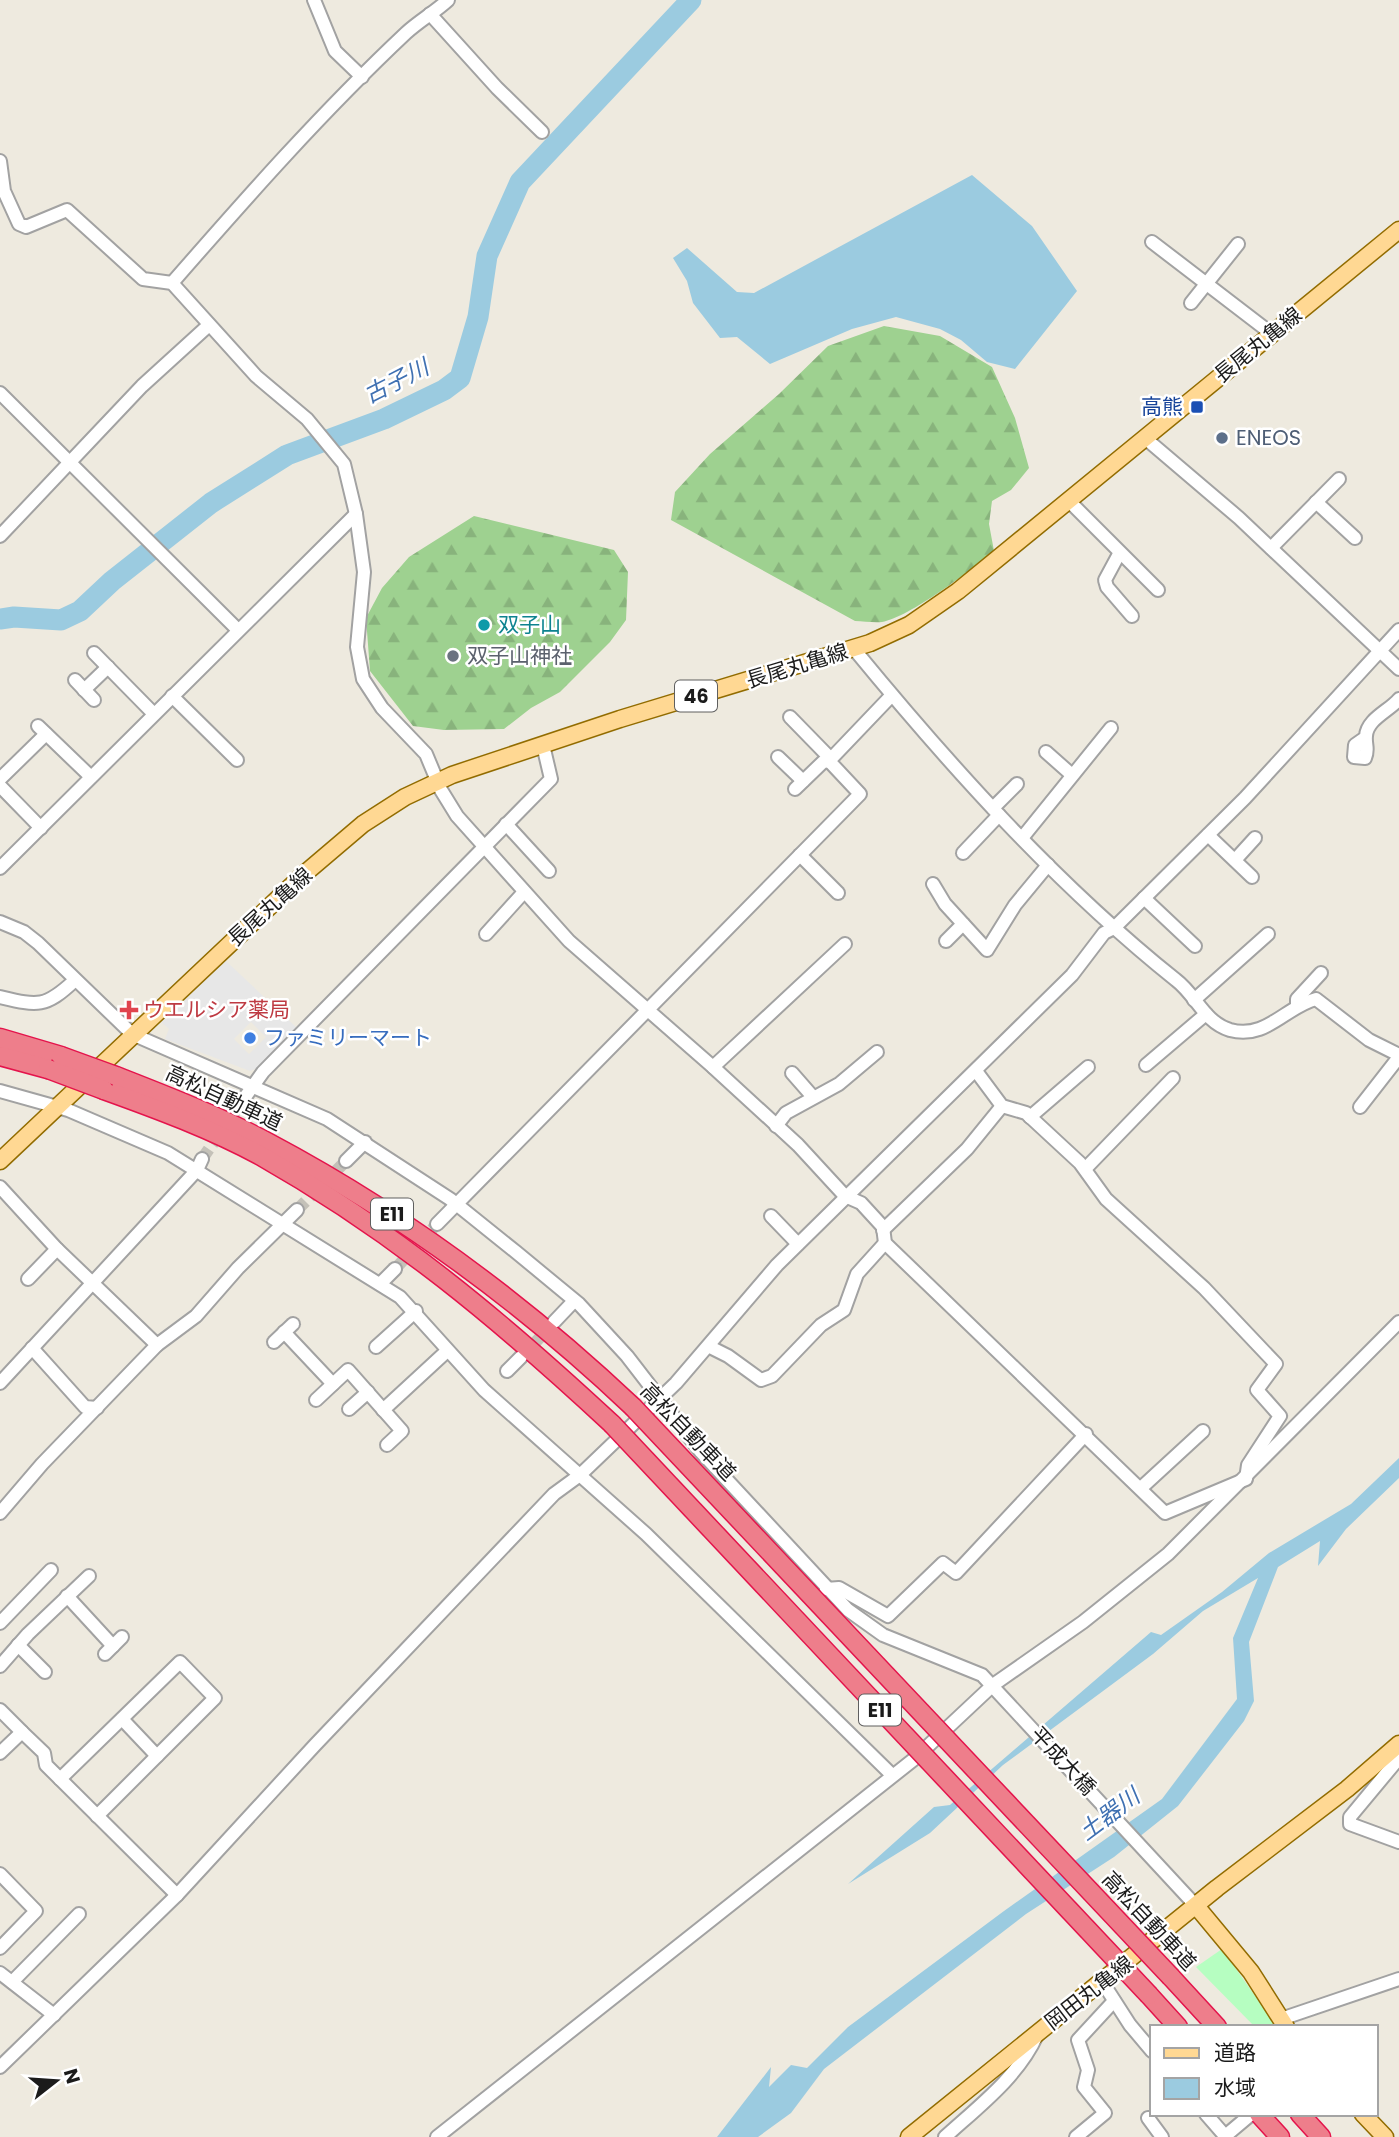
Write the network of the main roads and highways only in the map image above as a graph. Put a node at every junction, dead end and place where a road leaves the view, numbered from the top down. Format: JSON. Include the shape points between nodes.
{"nodes":[{"id":1,"x":1399,"y":230,"type":"edge"},
{"id":2,"x":0,"y":1038,"type":"edge"},
{"id":3,"x":0,"y":1056,"type":"edge"},
{"id":4,"x":110,"y":1083,"type":"junction"},
{"id":5,"x":0,"y":1161,"type":"edge"},
{"id":6,"x":1399,"y":1744,"type":"edge"},
{"id":7,"x":1197,"y":1907,"type":"junction"},
{"id":8,"x":1284,"y":2023,"type":"edge"},
{"id":9,"x":1176,"y":2025,"type":"edge"},
{"id":10,"x":1215,"y":2025,"type":"edge"},
{"id":11,"x":1255,"y":2116,"type":"edge"},
{"id":12,"x":1302,"y":2116,"type":"edge"},
{"id":13,"x":1365,"y":2116,"type":"edge"},
{"id":14,"x":909,"y":2137,"type":"edge"},
{"id":15,"x":1280,"y":2137,"type":"edge"},
{"id":16,"x":1321,"y":2137,"type":"edge"},
{"id":17,"x":1385,"y":2137,"type":"edge"}],
"edges":[{"from":1,"to":5,"type":"main road","name":"長尾丸亀線","number":"46","via":[[958,591],[909,625],[854,649],[439,780],[363,824]]},
{"from":2,"to":4,"type":"highway","name":"高松自動車道","number":"E11","bridge":true,"via":[[61,1056]]},
{"from":3,"to":4,"type":"highway","name":"高松自動車道","number":"E11","bridge":true},
{"from":4,"to":9,"type":"highway","name":"高松自動車道","number":"E11","bridge":true,"via":[[260,1156],[377,1228],[489,1313],[612,1424]]},
{"from":4,"to":10,"type":"highway","name":"高松自動車道","number":"E11","bridge":true,"via":[[266,1141],[389,1213],[570,1347],[633,1407]]},
{"from":6,"to":7,"type":"main road","name":"岡田丸亀線"},
{"from":7,"to":8,"type":"main road","via":[[1251,1972]]},
{"from":7,"to":14,"type":"main road","name":"岡田丸亀線"},
{"from":11,"to":15,"type":"highway"},
{"from":12,"to":16,"type":"highway"},
{"from":13,"to":17,"type":"main road"}]}
